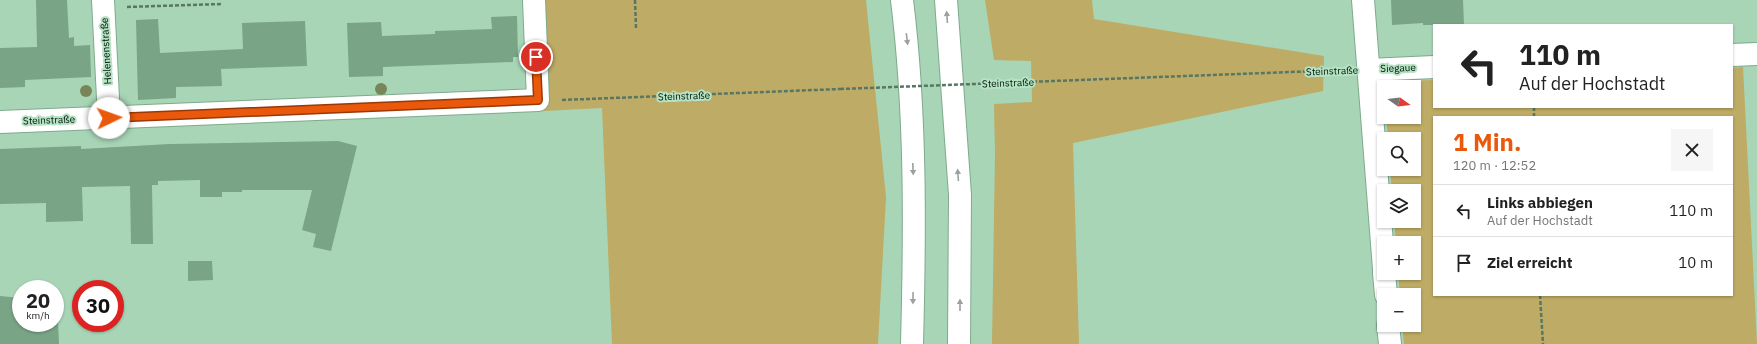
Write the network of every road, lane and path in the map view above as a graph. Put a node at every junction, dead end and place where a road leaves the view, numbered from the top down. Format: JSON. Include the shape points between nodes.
{"nodes":[{"id":1,"x":534,"y":0,"type":"edge"},
{"id":2,"x":635,"y":0,"type":"edge"},
{"id":3,"x":902,"y":0,"type":"edge"},
{"id":4,"x":946,"y":0,"type":"edge"},
{"id":5,"x":1363,"y":0,"type":"edge"},
{"id":6,"x":104,"y":4,"type":"edge"},
{"id":7,"x":221,"y":4,"type":"dead end"},
{"id":8,"x":636,"y":28,"type":"dead end"},
{"id":9,"x":1757,"y":54,"type":"edge"},
{"id":10,"x":1733,"y":55,"type":"edge"},
{"id":11,"x":1433,"y":67,"type":"edge"},
{"id":12,"x":1369,"y":70,"type":"junction"},
{"id":13,"x":538,"y":100,"type":"junction"},
{"id":14,"x":109,"y":118,"type":"junction"},
{"id":15,"x":0,"y":122,"type":"edge"},
{"id":16,"x":1382,"y":236,"type":"edge"},
{"id":17,"x":1540,"y":296,"type":"edge"},
{"id":18,"x":1389,"y":332,"type":"edge"},
{"id":19,"x":912,"y":344,"type":"edge"},
{"id":20,"x":959,"y":344,"type":"edge"},
{"id":21,"x":1390,"y":344,"type":"edge"},
{"id":22,"x":1542,"y":344,"type":"edge"}],
"edges":[{"from":1,"to":13,"type":"main road"},
{"from":2,"to":8,"type":"path"},
{"from":3,"to":19,"type":"main road","one_way":true,"via":[[908,50],[915,218]]},
{"from":20,"to":4,"type":"main road","one_way":true,"via":[[960,195]]},
{"from":5,"to":12,"type":"main road"},
{"from":6,"to":7,"type":"path","name":"Helenenstraße"},
{"from":6,"to":14,"type":"main road","name":"Helenenstraße"},
{"from":9,"to":10,"type":"main road"},
{"from":11,"to":12,"type":"main road","name":"Siegaue"},
{"from":12,"to":13,"type":"path","name":"Steinstraße","bridge":true},
{"from":12,"to":16,"type":"main road","name":"Siegaue"},
{"from":13,"to":14,"type":"main road","name":"Steinstraße"},
{"from":14,"to":15,"type":"main road","name":"Steinstraße"},
{"from":17,"to":22,"type":"path"},
{"from":18,"to":21,"type":"main road"}]}
